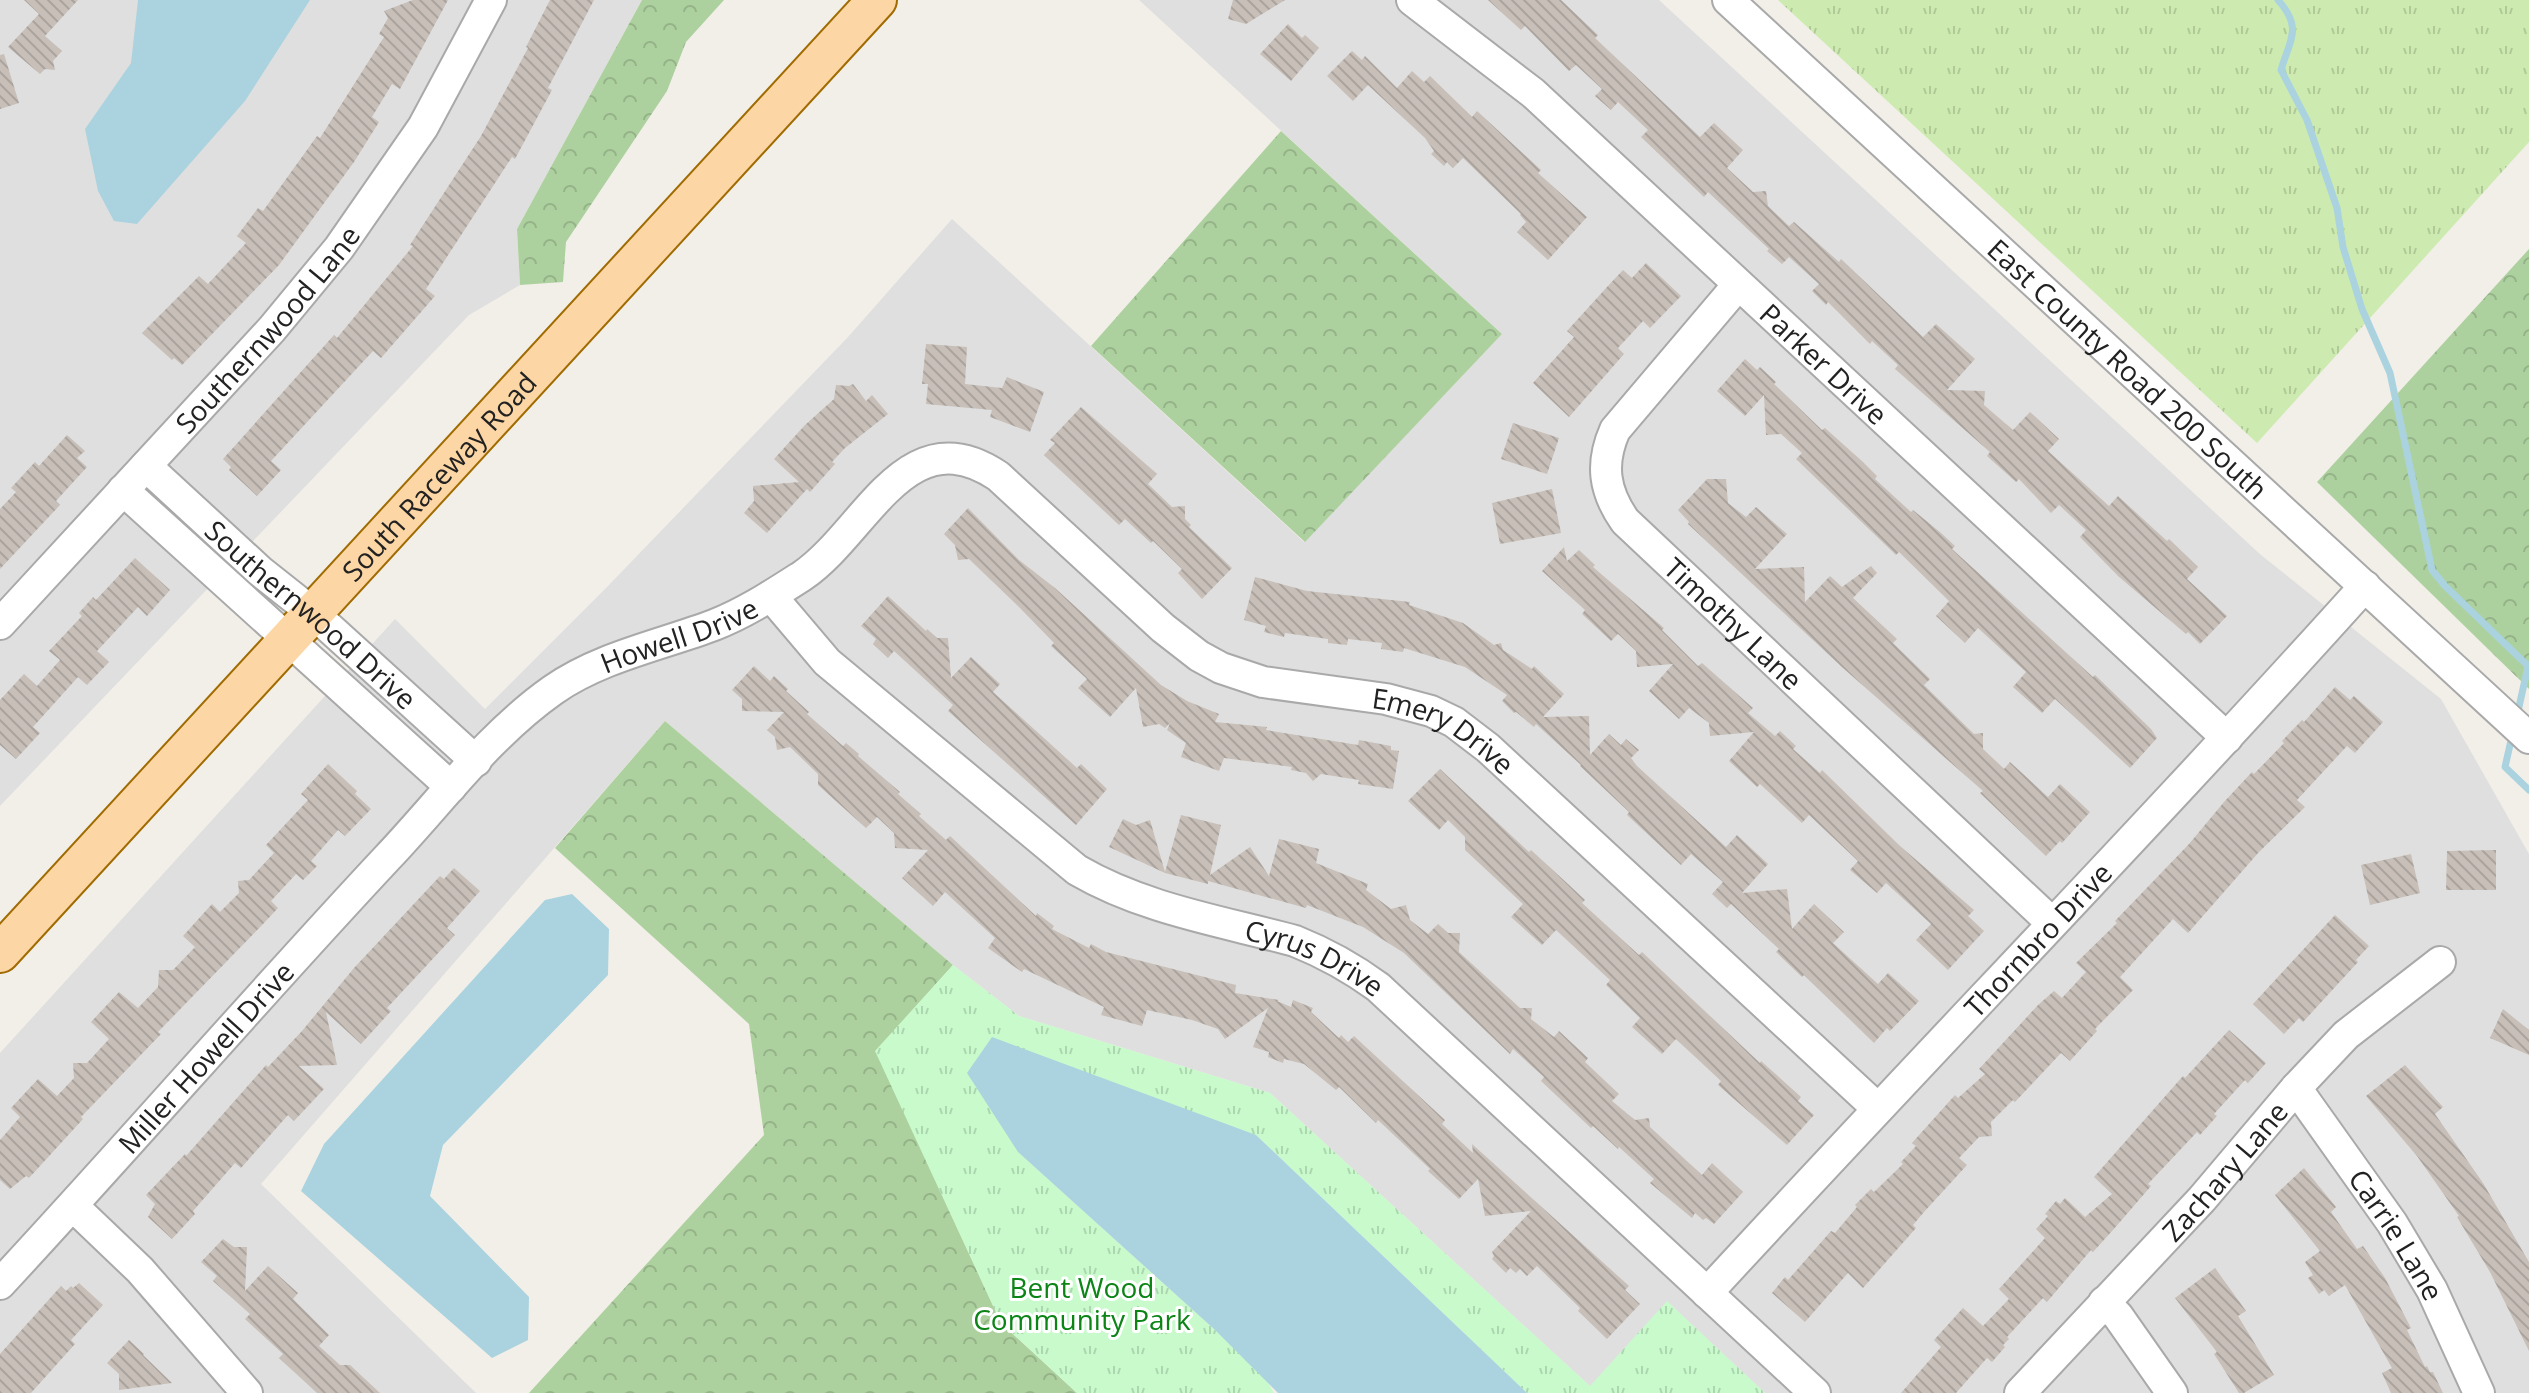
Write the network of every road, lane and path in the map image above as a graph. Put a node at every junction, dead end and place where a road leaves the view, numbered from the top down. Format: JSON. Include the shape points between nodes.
{"nodes":[{"id":1,"x":491,"y":0,"type":"edge"},
{"id":2,"x":877,"y":0,"type":"edge"},
{"id":3,"x":1412,"y":0,"type":"edge"},
{"id":4,"x":1728,"y":0,"type":"edge"},
{"id":5,"x":1738,"y":285,"type":"junction"},
{"id":6,"x":952,"y":457,"type":"joint"},
{"id":7,"x":146,"y":466,"type":"junction"},
{"id":8,"x":123,"y":490,"type":"junction"},
{"id":9,"x":2365,"y":586,"type":"junction"},
{"id":10,"x":771,"y":596,"type":"junction"},
{"id":11,"x":313,"y":613,"type":"junction"},
{"id":12,"x":0,"y":624,"type":"edge"},
{"id":13,"x":288,"y":641,"type":"junction"},
{"id":14,"x":2227,"y":738,"type":"junction"},
{"id":15,"x":2529,"y":738,"type":"edge"},
{"id":16,"x":476,"y":761,"type":"junction"},
{"id":17,"x":451,"y":787,"type":"junction"},
{"id":18,"x":414,"y":830,"type":"joint"},
{"id":19,"x":2052,"y":923,"type":"junction"},
{"id":20,"x":0,"y":953,"type":"edge"},
{"id":21,"x":2440,"y":962,"type":"dead end"},
{"id":22,"x":2296,"y":1088,"type":"junction"},
{"id":23,"x":1877,"y":1108,"type":"junction"},
{"id":24,"x":73,"y":1206,"type":"junction"},
{"id":25,"x":0,"y":1284,"type":"edge"},
{"id":26,"x":1707,"y":1293,"type":"junction"},
{"id":27,"x":2104,"y":1302,"type":"junction"},
{"id":28,"x":247,"y":1393,"type":"edge"},
{"id":29,"x":1815,"y":1393,"type":"edge"},
{"id":30,"x":2020,"y":1393,"type":"edge"},
{"id":31,"x":2172,"y":1393,"type":"edge"},
{"id":32,"x":2479,"y":1393,"type":"edge"}],
"edges":[{"from":1,"to":7,"type":"street","name":"Southernwood Lane","via":[[423,127],[353,229],[272,329]]},
{"from":2,"to":11,"type":"main road","name":"South Raceway Road"},
{"from":3,"to":5,"type":"street","name":"Parker Drive","via":[[1533,93]]},
{"from":4,"to":9,"type":"street","name":"East County Road 200 South"},
{"from":5,"to":14,"type":"street","name":"Parker Drive"},
{"from":5,"to":19,"type":"street","name":"Timothy Lane","via":[[1615,430],[1605,467],[1614,505]]},
{"from":6,"to":10,"type":"street","name":"Howell Drive","via":[[935,458],[907,471],[817,566]]},
{"from":6,"to":23,"type":"street","name":"Emery Drive","via":[[981,464],[998,476],[1163,628],[1221,668],[1263,682],[1386,699],[1431,711],[1469,732]]},
{"from":7,"to":8,"type":"street","name":"Southernwood Lane"},
{"from":7,"to":11,"type":"street","name":"Southernwood Drive"},
{"from":8,"to":12,"type":"street","name":"Southernwood Lane"},
{"from":8,"to":13,"type":"street","name":"Southernwood Drive"},
{"from":9,"to":14,"type":"street","name":"Thornbro Drive"},
{"from":9,"to":15,"type":"street","name":"East County Road 200 South"},
{"from":10,"to":16,"type":"street","name":"Howell Drive","via":[[718,624],[570,680],[530,709]]},
{"from":10,"to":26,"type":"street","name":"Cyrus Drive","via":[[827,662],[1077,870],[1145,902],[1295,941],[1359,973]]},
{"from":11,"to":13,"type":"main road","name":"South Raceway Road"},
{"from":11,"to":16,"type":"street","name":"Southernwood Drive"},
{"from":13,"to":17,"type":"street","name":"Southernwood Drive"},
{"from":13,"to":20,"type":"main road","name":"South Raceway Road"},
{"from":14,"to":19,"type":"street","name":"Thornbro Drive"},
{"from":16,"to":17,"type":"street","name":"Howell Drive"},
{"from":17,"to":18,"type":"street","name":"Howell Drive"},
{"from":18,"to":24,"type":"street","name":"Miller Howell Drive"},
{"from":19,"to":23,"type":"street","name":"Thornbro Drive"},
{"from":21,"to":22,"type":"street","name":"Zachary Lane","via":[[2346,1035]]},
{"from":22,"to":27,"type":"street","name":"Zachary Lane","via":[[2202,1199]]},
{"from":22,"to":32,"type":"street","name":"Carrie Lane","via":[[2392,1223],[2432,1290]]},
{"from":23,"to":26,"type":"street","name":"Thornbro Drive"},
{"from":24,"to":25,"type":"street","name":"Miller Howell Drive"},
{"from":24,"to":28,"type":"street","via":[[140,1270]]},
{"from":26,"to":29,"type":"street","name":"Cyrus Drive"},
{"from":27,"to":30,"type":"street","name":"Zachary Lane"},
{"from":27,"to":31,"type":"street"}]}
